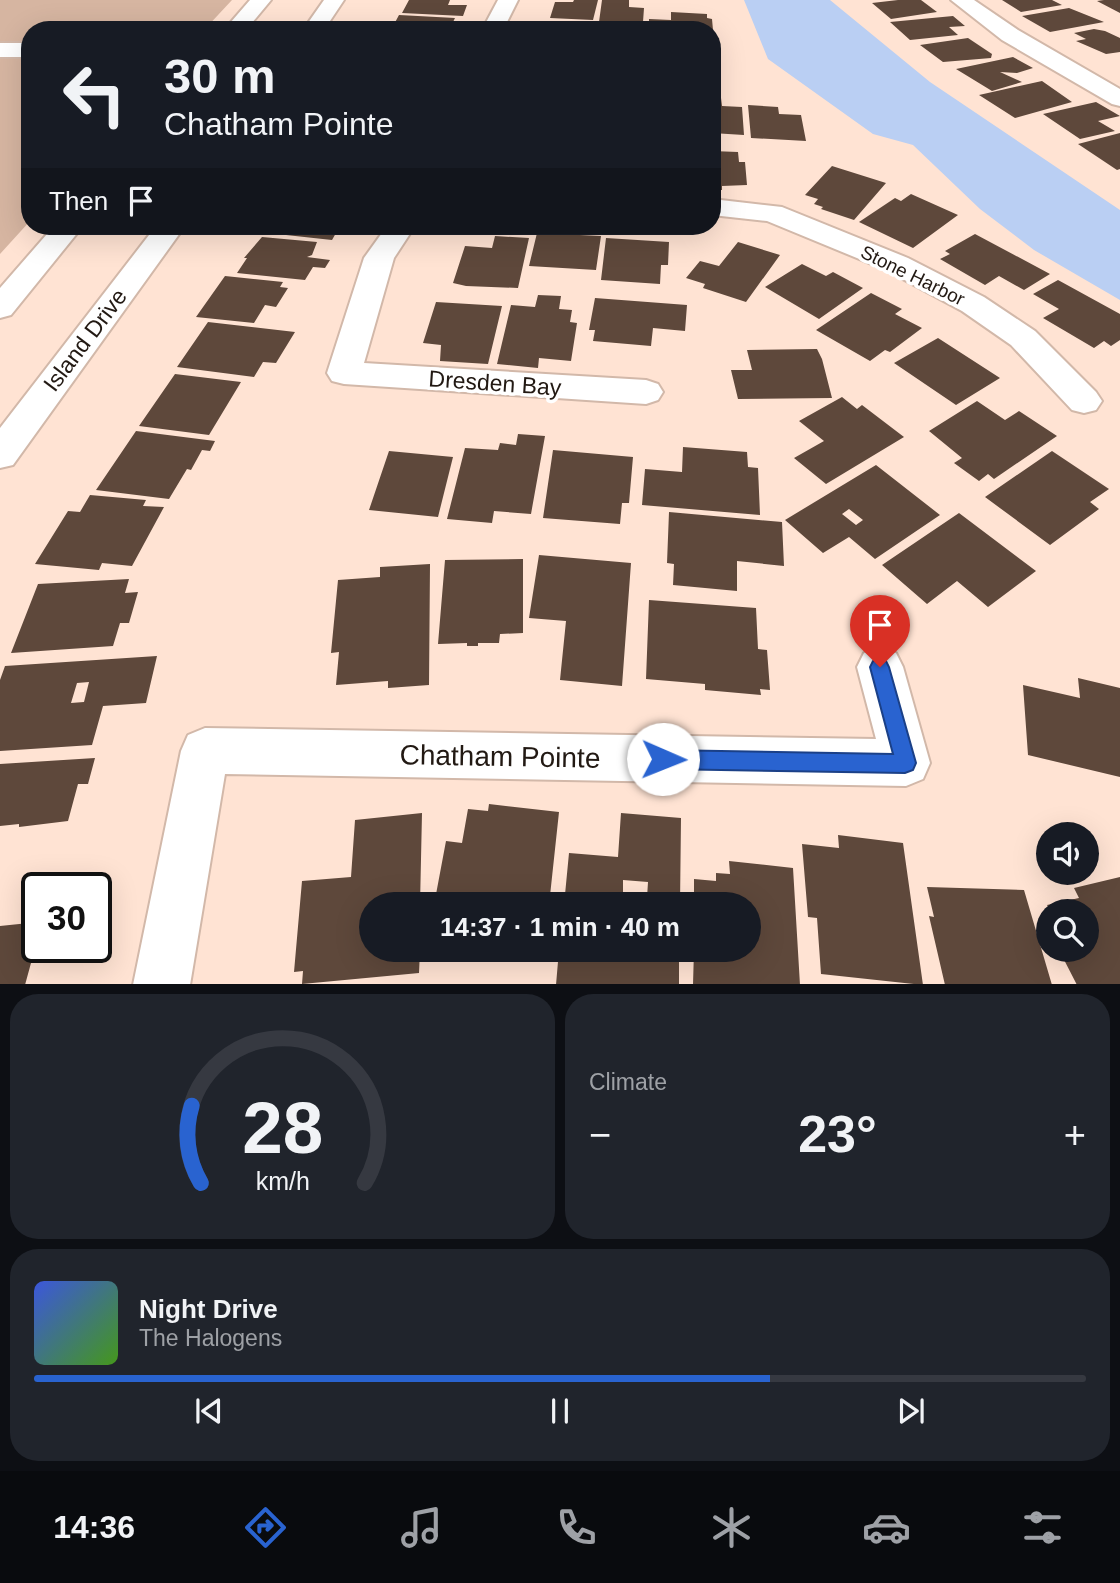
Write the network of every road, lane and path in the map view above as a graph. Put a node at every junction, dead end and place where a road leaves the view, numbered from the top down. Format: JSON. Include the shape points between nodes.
{"nodes":[{"id":1,"x":261,"y":0,"type":"edge"},
{"id":2,"x":334,"y":0,"type":"edge"},
{"id":3,"x":508,"y":0,"type":"edge"},
{"id":4,"x":961,"y":0,"type":"edge"},
{"id":5,"x":242,"y":21,"type":"edge"},
{"id":6,"x":319,"y":21,"type":"edge"},
{"id":7,"x":497,"y":21,"type":"edge"},
{"id":8,"x":0,"y":50,"type":"edge"},
{"id":9,"x":21,"y":50,"type":"edge"},
{"id":10,"x":1109,"y":84,"type":"edge"},
{"id":11,"x":1120,"y":99,"type":"edge"},
{"id":12,"x":721,"y":208,"type":"edge"},
{"id":13,"x":61,"y":235,"type":"edge"},
{"id":14,"x":164,"y":235,"type":"edge"},
{"id":15,"x":395,"y":235,"type":"edge"},
{"id":16,"x":0,"y":308,"type":"edge"},
{"id":17,"x":646,"y":392,"type":"dead end"},
{"id":18,"x":1084,"y":401,"type":"dead end"},
{"id":19,"x":0,"y":455,"type":"edge"},
{"id":20,"x":880,"y":667,"type":"dead end"},
{"id":21,"x":161,"y":984,"type":"edge"}],
"edges":[{"from":1,"to":5,"type":"street"},
{"from":2,"to":6,"type":"street"},
{"from":3,"to":7,"type":"street"},
{"from":4,"to":10,"type":"street","via":[[1010,35]]},
{"from":8,"to":9,"type":"street"},
{"from":10,"to":11,"type":"street"},
{"from":12,"to":18,"type":"street","name":"Stone Harbor","via":[[772,213],[897,264],[973,304],[1023,338]]},
{"from":13,"to":16,"type":"street"},
{"from":14,"to":19,"type":"street","name":"Island Drive"},
{"from":15,"to":17,"type":"street","name":"Dresden Bay","via":[[379,258],[344,373]]},
{"from":20,"to":21,"type":"street","name":"Chatham Pointe","via":[[905,763],[205,751]]}]}
